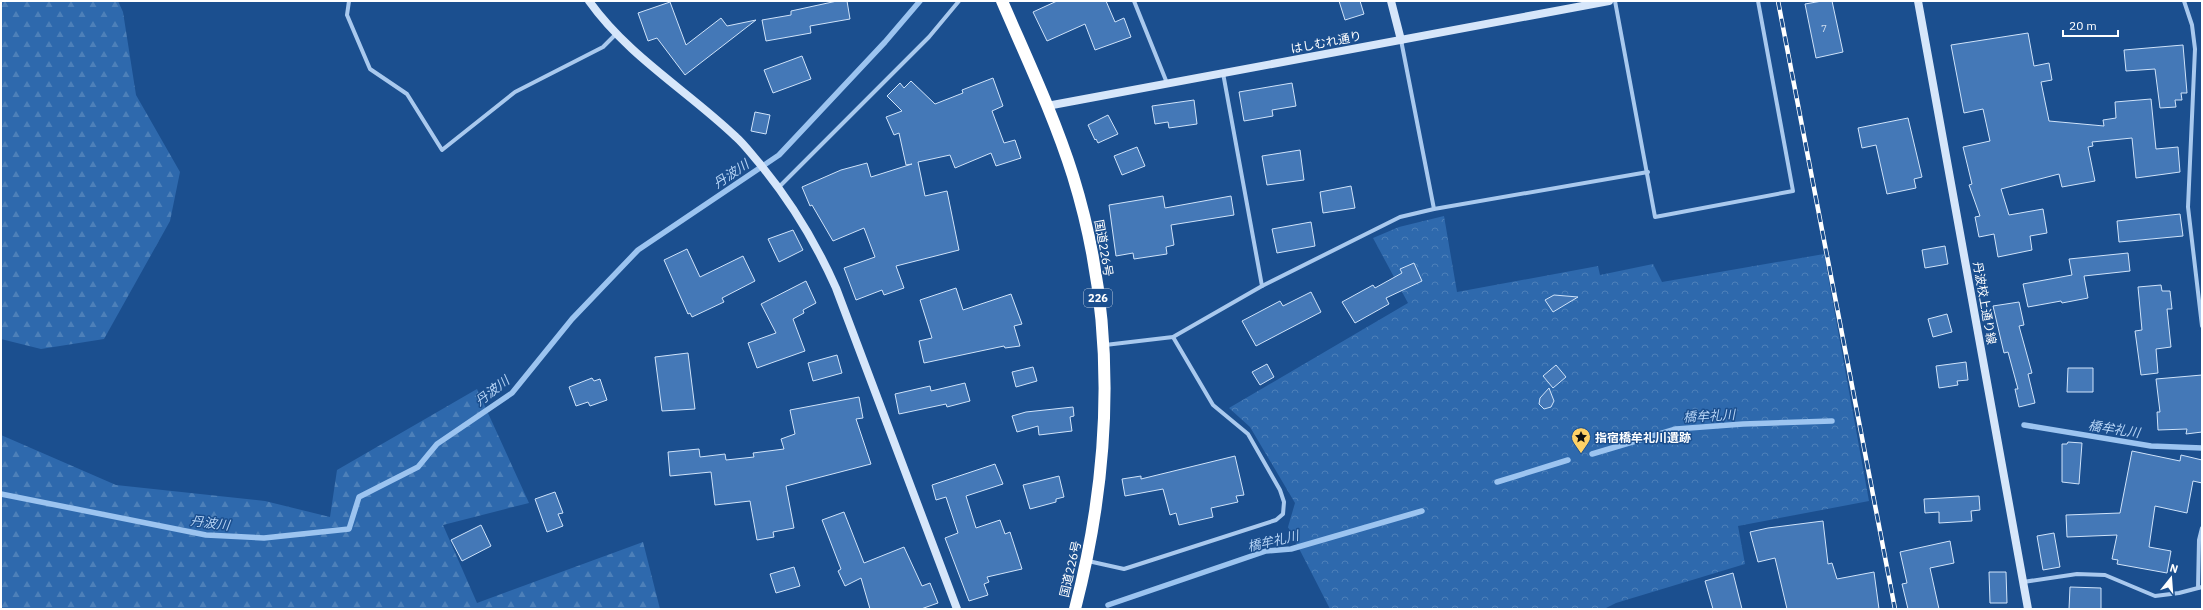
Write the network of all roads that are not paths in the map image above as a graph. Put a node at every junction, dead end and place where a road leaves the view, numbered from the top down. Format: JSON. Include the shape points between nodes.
{"nodes":[{"id":1,"x":349,"y":1,"type":"edge"},
{"id":2,"x":589,"y":1,"type":"edge"},
{"id":3,"x":959,"y":1,"type":"edge"},
{"id":4,"x":1002,"y":1,"type":"edge"},
{"id":5,"x":1134,"y":1,"type":"edge"},
{"id":6,"x":1391,"y":1,"type":"edge"},
{"id":7,"x":1609,"y":1,"type":"edge"},
{"id":8,"x":1615,"y":1,"type":"edge"},
{"id":9,"x":1758,"y":1,"type":"edge"},
{"id":10,"x":1918,"y":1,"type":"edge"},
{"id":11,"x":2184,"y":1,"type":"edge"},
{"id":12,"x":616,"y":33,"type":"junction"},
{"id":13,"x":1401,"y":40,"type":"junction"},
{"id":14,"x":1223,"y":73,"type":"junction"},
{"id":15,"x":1167,"y":83,"type":"junction"},
{"id":16,"x":1047,"y":106,"type":"junction"},
{"id":17,"x":1648,"y":172,"type":"junction"},
{"id":18,"x":776,"y":184,"type":"junction"},
{"id":19,"x":1434,"y":209,"type":"junction"},
{"id":20,"x":1262,"y":286,"type":"junction"},
{"id":21,"x":2202,"y":326,"type":"edge"},
{"id":22,"x":1173,"y":337,"type":"junction"},
{"id":23,"x":1103,"y":345,"type":"junction"},
{"id":24,"x":2202,"y":528,"type":"edge"},
{"id":25,"x":1087,"y":561,"type":"junction"},
{"id":26,"x":2023,"y":582,"type":"junction"},
{"id":27,"x":2200,"y":587,"type":"edge"},
{"id":28,"x":957,"y":609,"type":"edge"},
{"id":29,"x":1075,"y":609,"type":"edge"},
{"id":30,"x":2028,"y":609,"type":"edge"}],
"edges":[{"from":1,"to":12,"type":"street","via":[[347,15],[370,69],[407,94],[442,150],[515,92],[603,46]]},
{"from":2,"to":12,"type":"street"},
{"from":3,"to":18,"type":"street","via":[[929,37]]},
{"from":4,"to":16,"type":"highway","name":"国道226号","number":"226"},
{"from":5,"to":15,"type":"street"},
{"from":6,"to":13,"type":"street"},
{"from":7,"to":13,"type":"street","name":"はしむれ通り"},
{"from":8,"to":17,"type":"street"},
{"from":9,"to":17,"type":"street","via":[[1793,191],[1655,217]]},
{"from":10,"to":26,"type":"street","name":"丹波校上通り線"},
{"from":11,"to":21,"type":"street","via":[[2192,24],[2195,49],[2188,207]]},
{"from":12,"to":18,"type":"street","via":[[737,137]]},
{"from":13,"to":14,"type":"street","name":"はしむれ通り"},
{"from":13,"to":19,"type":"street"},
{"from":14,"to":15,"type":"street","name":"はしむれ通り"},
{"from":14,"to":20,"type":"street"},
{"from":15,"to":16,"type":"street","name":"はしむれ通り"},
{"from":16,"to":23,"type":"highway","name":"国道226号","number":"226","via":[[1073,177],[1086,224]]},
{"from":17,"to":19,"type":"street"},
{"from":18,"to":28,"type":"street","via":[[811,237],[836,288]]},
{"from":19,"to":20,"type":"street","via":[[1400,217]]},
{"from":20,"to":22,"type":"street"},
{"from":22,"to":23,"type":"street"},
{"from":22,"to":25,"type":"street","via":[[1213,406],[1248,434],[1280,490],[1284,502],[1283,514],[1276,520],[1124,569]]},
{"from":23,"to":25,"type":"highway","name":"国道226号","number":"226","via":[[1105,403],[1102,467]]},
{"from":24,"to":27,"type":"street","via":[[2199,540]]},
{"from":25,"to":29,"type":"highway","name":"国道226号","number":"226"},
{"from":26,"to":27,"type":"street","via":[[2077,574],[2105,575],[2155,596]]},
{"from":26,"to":30,"type":"street","name":"丹波校上通り線"}]}
